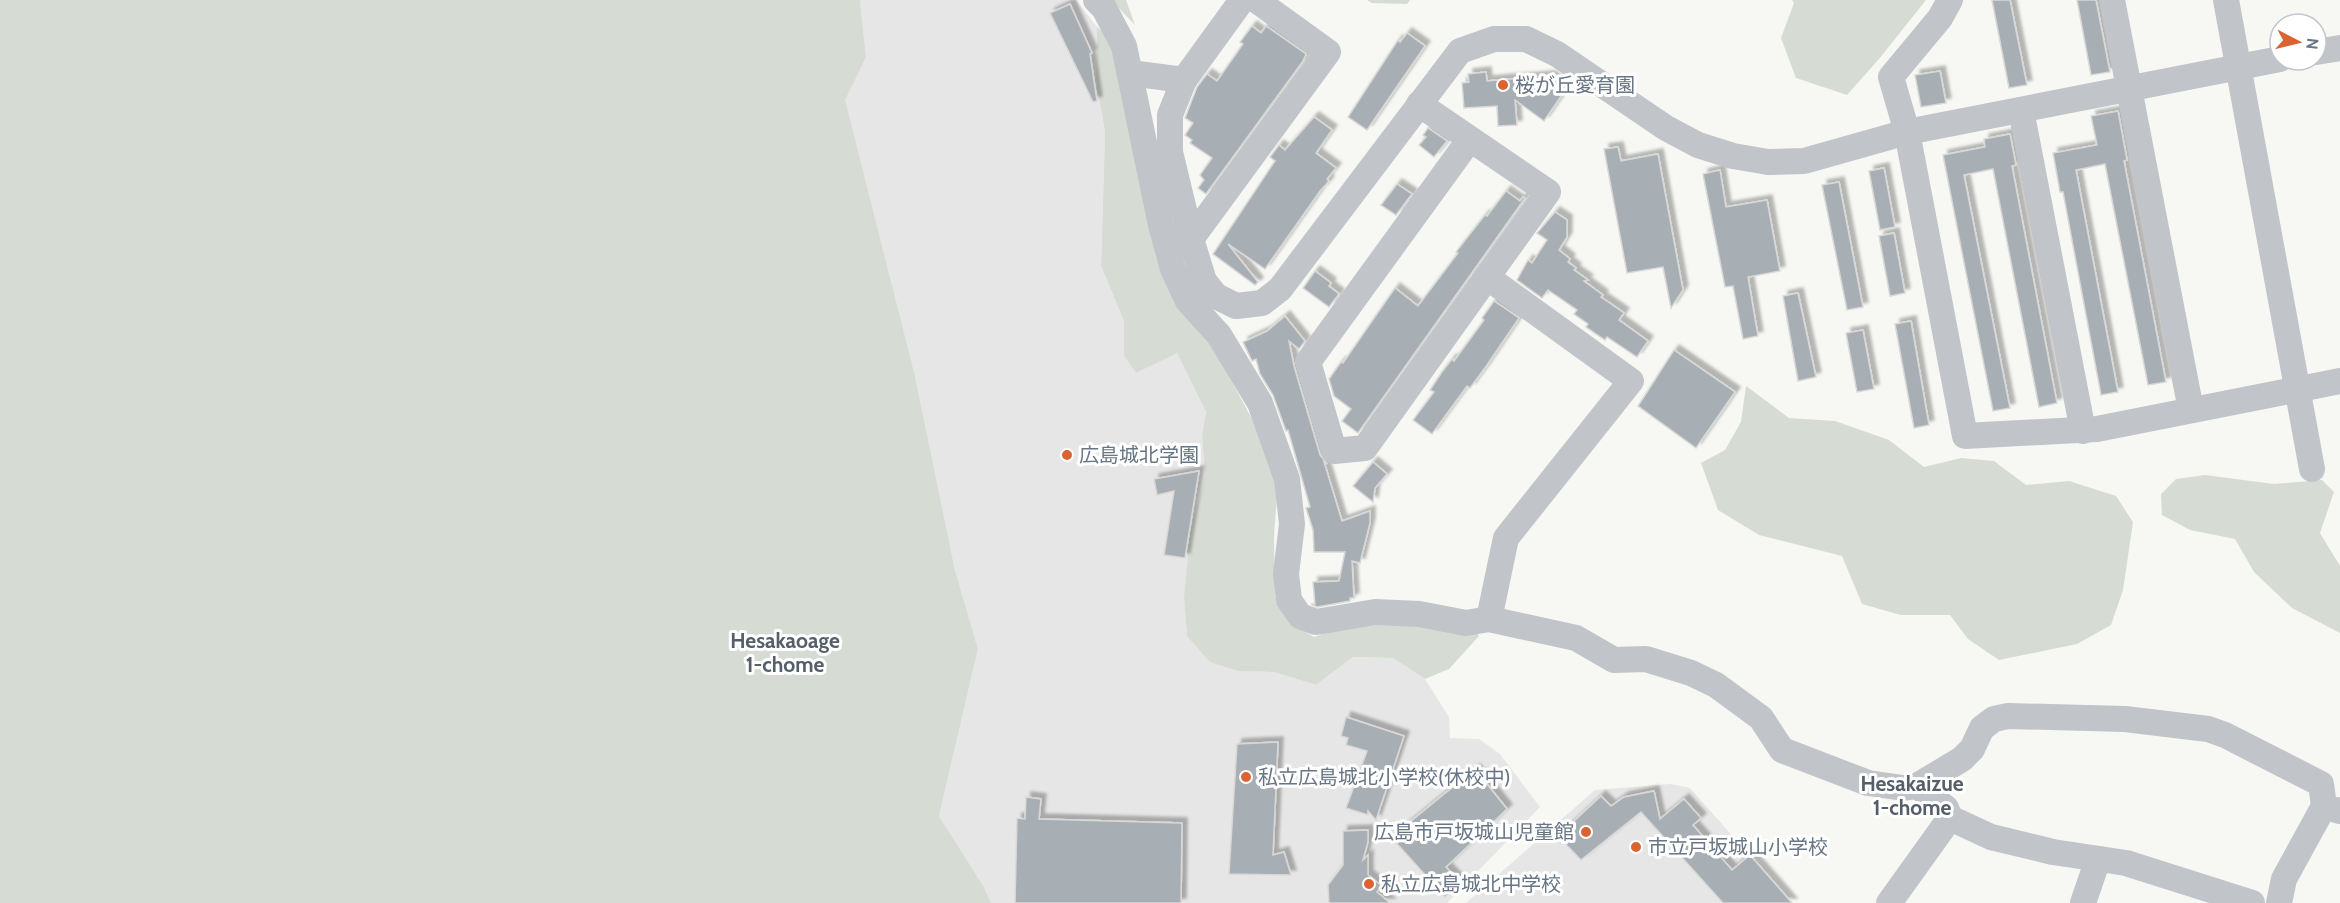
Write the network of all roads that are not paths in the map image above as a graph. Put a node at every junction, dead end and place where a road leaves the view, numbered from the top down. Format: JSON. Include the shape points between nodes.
{"nodes":[{"id":1,"x":1096,"y":0,"type":"edge"},
{"id":2,"x":1242,"y":0,"type":"edge"},
{"id":3,"x":1256,"y":0,"type":"edge"},
{"id":4,"x":1950,"y":0,"type":"edge"},
{"id":5,"x":2112,"y":0,"type":"edge"},
{"id":6,"x":2226,"y":0,"type":"edge"},
{"id":7,"x":2268,"y":61,"type":"edge"},
{"id":8,"x":2238,"y":67,"type":"junction"},
{"id":9,"x":1130,"y":74,"type":"junction"},
{"id":10,"x":1184,"y":80,"type":"junction"},
{"id":11,"x":2128,"y":89,"type":"junction"},
{"id":12,"x":1419,"y":104,"type":"junction"},
{"id":13,"x":2021,"y":110,"type":"junction"},
{"id":14,"x":1907,"y":132,"type":"junction"},
{"id":15,"x":1470,"y":139,"type":"junction"},
{"id":16,"x":1191,"y":239,"type":"junction"},
{"id":17,"x":1487,"y":277,"type":"junction"},
{"id":18,"x":2340,"y":381,"type":"edge"},
{"id":19,"x":2297,"y":390,"type":"junction"},
{"id":20,"x":2191,"y":410,"type":"junction"},
{"id":21,"x":2083,"y":431,"type":"junction"},
{"id":22,"x":2312,"y":470,"type":"dead end"},
{"id":23,"x":1489,"y":619,"type":"junction"},
{"id":24,"x":1917,"y":786,"type":"junction"},
{"id":25,"x":2332,"y":808,"type":"edge"},
{"id":26,"x":1950,"y":818,"type":"junction"},
{"id":27,"x":2098,"y":859,"type":"junction"},
{"id":28,"x":1888,"y":903,"type":"edge"},
{"id":29,"x":2083,"y":903,"type":"edge"},
{"id":30,"x":2252,"y":903,"type":"edge"},
{"id":31,"x":2278,"y":903,"type":"edge"}],
"edges":[{"from":1,"to":9,"type":"street","via":[[1124,46]]},
{"from":2,"to":10,"type":"street"},
{"from":3,"to":16,"type":"street","via":[[1328,52]]},
{"from":4,"to":14,"type":"street","via":[[1892,77]]},
{"from":5,"to":11,"type":"street"},
{"from":6,"to":8,"type":"street"},
{"from":7,"to":8,"type":"street"},
{"from":8,"to":11,"type":"street"},
{"from":8,"to":19,"type":"street"},
{"from":9,"to":10,"type":"street"},
{"from":9,"to":23,"type":"street","via":[[1173,269],[1188,301],[1219,335],[1260,403],[1287,479],[1292,524],[1286,574],[1289,600],[1300,616],[1316,622],[1376,612],[1419,614],[1466,623]]},
{"from":10,"to":16,"type":"street","via":[[1170,115],[1170,152]]},
{"from":11,"to":13,"type":"street"},
{"from":11,"to":20,"type":"street"},
{"from":12,"to":14,"type":"street","via":[[1460,51],[1494,39],[1526,39],[1557,54],[1666,128],[1698,145],[1733,156],[1768,162],[1804,161]]},
{"from":12,"to":15,"type":"street"},
{"from":12,"to":16,"type":"street","via":[[1280,289],[1262,303],[1236,306],[1216,296],[1204,281]]},
{"from":13,"to":14,"type":"street"},
{"from":13,"to":21,"type":"street"},
{"from":14,"to":21,"type":"street","via":[[1965,436]]},
{"from":15,"to":17,"type":"street","via":[[1548,192]]},
{"from":15,"to":17,"type":"street","via":[[1308,362],[1334,451],[1365,448]]},
{"from":17,"to":23,"type":"street","via":[[1631,381],[1506,538]]},
{"from":18,"to":19,"type":"street"},
{"from":19,"to":20,"type":"street"},
{"from":19,"to":22,"type":"street"},
{"from":20,"to":21,"type":"street"},
{"from":23,"to":24,"type":"street","via":[[1576,638],[1614,660],[1646,659],[1691,673],[1716,685],[1761,718],[1782,750],[1868,783]]},
{"from":24,"to":25,"type":"street","via":[[1962,759],[1982,728],[1994,719],[2125,719],[2208,729],[2225,735],[2321,784]]},
{"from":24,"to":26,"type":"street","via":[[1946,808]]},
{"from":25,"to":31,"type":"street","via":[[2284,879]]},
{"from":26,"to":27,"type":"street","via":[[1991,837]]},
{"from":26,"to":28,"type":"street"},
{"from":27,"to":29,"type":"street"},
{"from":27,"to":30,"type":"street","via":[[2126,863]]}]}
